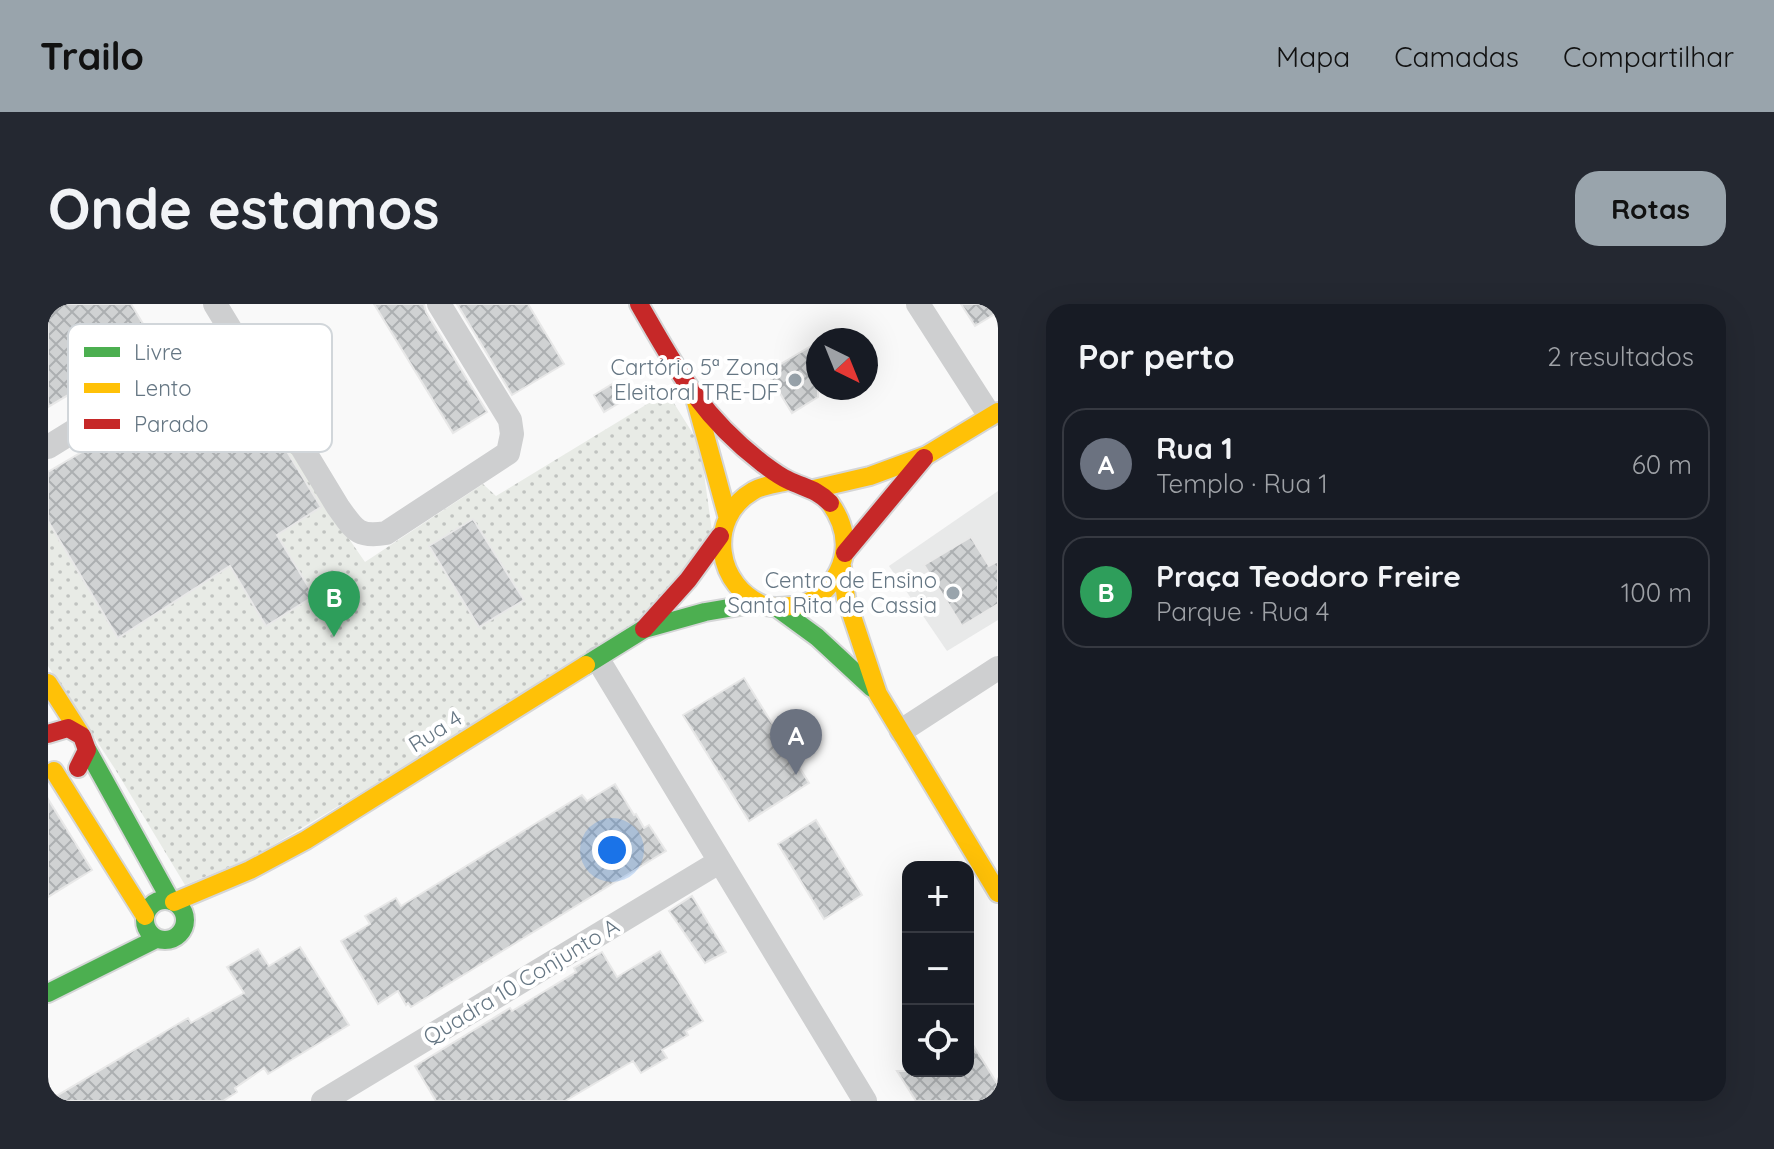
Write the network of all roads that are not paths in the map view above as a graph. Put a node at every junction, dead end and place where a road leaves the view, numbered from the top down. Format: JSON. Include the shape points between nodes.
{"nodes":[{"id":1,"x":215,"y":304,"type":"edge"},
{"id":2,"x":439,"y":304,"type":"edge"},
{"id":3,"x":639,"y":304,"type":"edge"},
{"id":4,"x":918,"y":304,"type":"edge"},
{"id":5,"x":227,"y":324,"type":"edge"},
{"id":6,"x":695,"y":398,"type":"junction"},
{"id":7,"x":994,"y":414,"type":"edge"},
{"id":8,"x":68,"y":435,"type":"edge"},
{"id":9,"x":48,"y":447,"type":"edge"},
{"id":10,"x":304,"y":452,"type":"edge"},
{"id":11,"x":927,"y":455,"type":"junction"},
{"id":12,"x":788,"y":481,"type":"junction"},
{"id":13,"x":814,"y":489,"type":"junction"},
{"id":14,"x":727,"y":515,"type":"junction"},
{"id":15,"x":720,"y":536,"type":"junction"},
{"id":16,"x":844,"y":560,"type":"junction"},
{"id":17,"x":767,"y":605,"type":"junction"},
{"id":18,"x":644,"y":629,"type":"junction"},
{"id":19,"x":597,"y":658,"type":"junction"},
{"id":20,"x":998,"y":668,"type":"edge"},
{"id":21,"x":48,"y":683,"type":"edge"},
{"id":22,"x":878,"y":694,"type":"junction"},
{"id":23,"x":901,"y":731,"type":"junction"},
{"id":24,"x":80,"y":733,"type":"junction"},
{"id":25,"x":48,"y":734,"type":"edge"},
{"id":26,"x":88,"y":751,"type":"junction"},
{"id":27,"x":51,"y":768,"type":"edge"},
{"id":28,"x":719,"y":862,"type":"junction"},
{"id":29,"x":250,"y":870,"type":"junction"},
{"id":30,"x":998,"y":893,"type":"edge"},
{"id":31,"x":172,"y":901,"type":"junction"},
{"id":32,"x":145,"y":918,"type":"junction"},
{"id":33,"x":185,"y":923,"type":"junction"},
{"id":34,"x":156,"y":939,"type":"junction"},
{"id":35,"x":48,"y":993,"type":"edge"},
{"id":36,"x":323,"y":1101,"type":"edge"},
{"id":37,"x":865,"y":1101,"type":"edge"}],
"edges":[{"from":1,"to":5,"type":"street"},
{"from":2,"to":10,"type":"street","via":[[510,420],[508,453],[386,533],[368,536],[355,531]]},
{"from":3,"to":6,"type":"street"},
{"from":4,"to":7,"type":"street"},
{"from":6,"to":12,"type":"street"},
{"from":6,"to":14,"type":"street"},
{"from":7,"to":11,"type":"street"},
{"from":8,"to":9,"type":"street"},
{"from":11,"to":13,"type":"street"},
{"from":11,"to":16,"type":"street"},
{"from":12,"to":13,"type":"street"},
{"from":12,"to":14,"type":"street","via":[[752,489]]},
{"from":13,"to":16,"type":"street","via":[[839,516]]},
{"from":14,"to":15,"type":"street"},
{"from":15,"to":17,"type":"street","via":[[720,557],[728,576],[740,591]]},
{"from":15,"to":18,"type":"street"},
{"from":16,"to":17,"type":"street","via":[[831,585],[816,598],[797,606]]},
{"from":16,"to":22,"type":"street","via":[[846,598]]},
{"from":17,"to":18,"type":"street","via":[[705,612]]},
{"from":17,"to":22,"type":"street","via":[[817,637]]},
{"from":18,"to":19,"type":"street","name":"Rua 4"},
{"from":19,"to":28,"type":"street"},
{"from":19,"to":29,"type":"street","name":"Rua 4"},
{"from":20,"to":23,"type":"street"},
{"from":21,"to":24,"type":"street"},
{"from":22,"to":23,"type":"street"},
{"from":23,"to":30,"type":"street"},
{"from":24,"to":25,"type":"street","via":[[59,727]]},
{"from":24,"to":26,"type":"street"},
{"from":26,"to":27,"type":"street","via":[[76,770]]},
{"from":26,"to":31,"type":"street"},
{"from":27,"to":32,"type":"street"},
{"from":28,"to":36,"type":"street","name":"Quadra 10 Conjunto A"},
{"from":28,"to":37,"type":"street"},
{"from":29,"to":31,"type":"street"},
{"from":29,"to":33,"type":"street"},
{"from":31,"to":32,"type":"street","via":[[158,901]]},
{"from":31,"to":33,"type":"street","via":[[183,911]]},
{"from":32,"to":34,"type":"street"},
{"from":32,"to":35,"type":"street"},
{"from":33,"to":34,"type":"street","via":[[174,938]]},
{"from":34,"to":35,"type":"street"}]}
